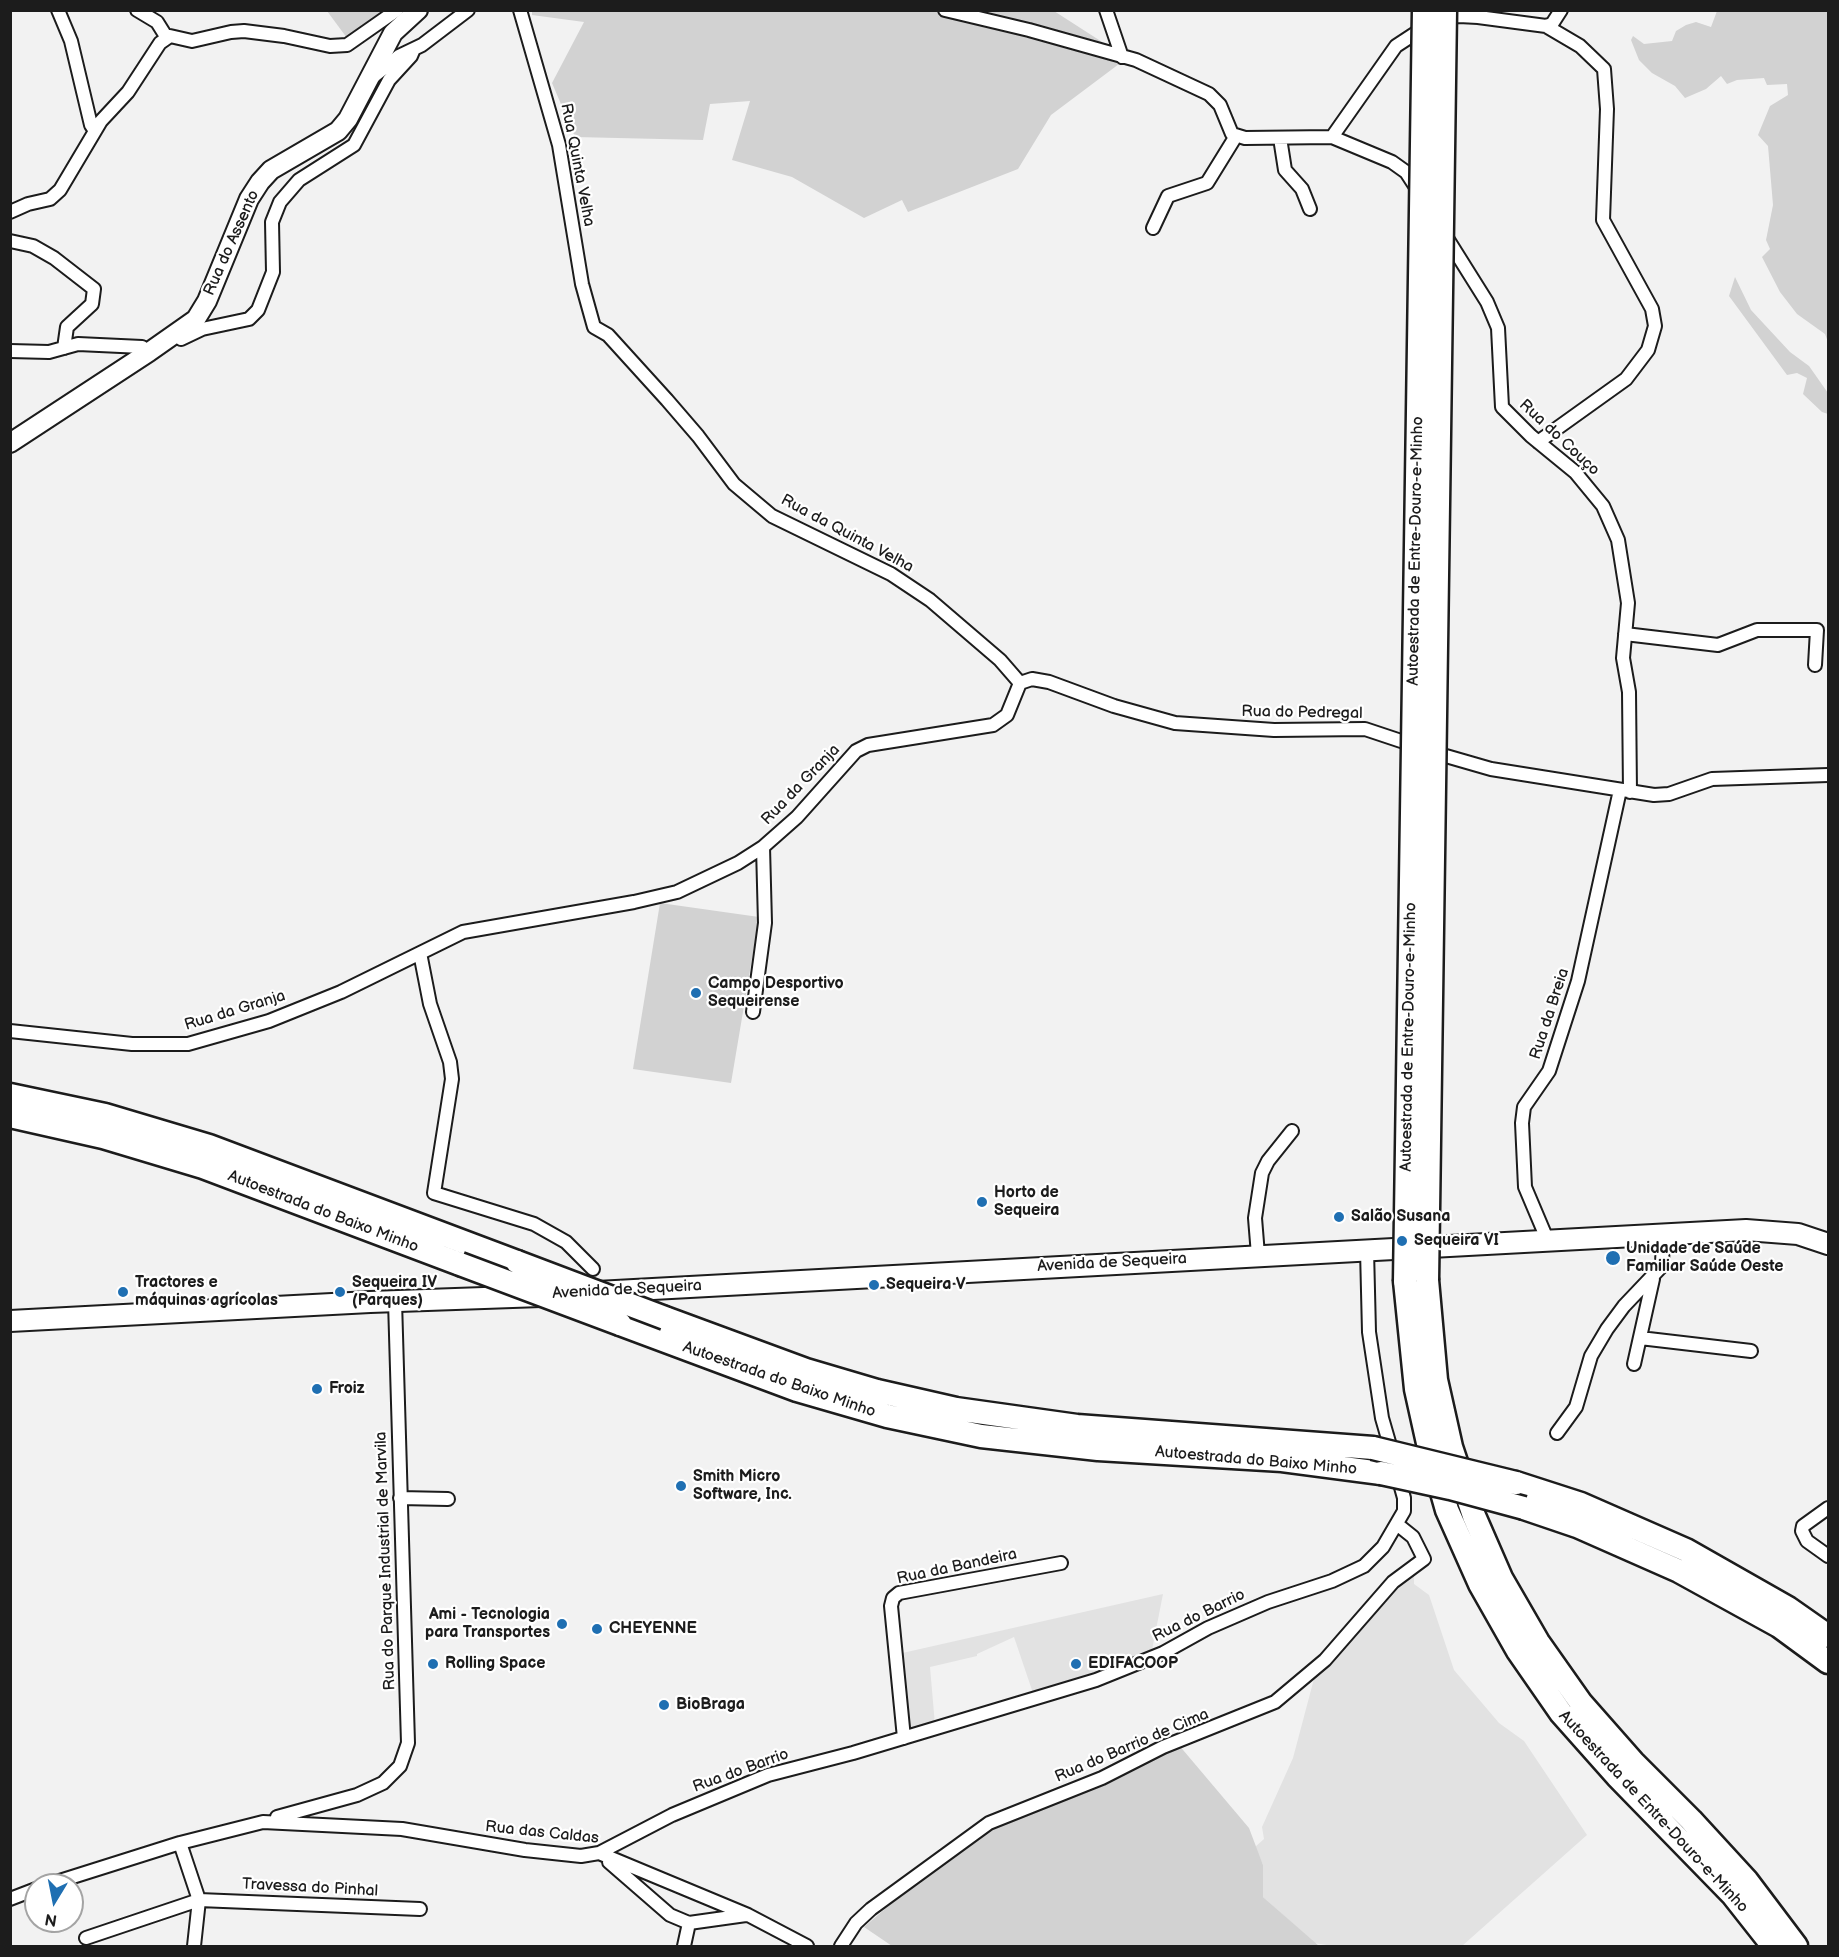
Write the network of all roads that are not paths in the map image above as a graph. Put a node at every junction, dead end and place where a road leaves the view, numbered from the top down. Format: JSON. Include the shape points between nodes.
{"nodes":[{"id":1,"x":58,"y":10,"type":"edge"},
{"id":2,"x":137,"y":10,"type":"edge"},
{"id":3,"x":397,"y":10,"type":"edge"},
{"id":4,"x":418,"y":10,"type":"edge"},
{"id":5,"x":468,"y":10,"type":"edge"},
{"id":6,"x":520,"y":10,"type":"edge"},
{"id":7,"x":945,"y":10,"type":"edge"},
{"id":8,"x":1106,"y":10,"type":"edge"},
{"id":9,"x":1424,"y":10,"type":"edge"},
{"id":10,"x":1445,"y":10,"type":"edge"},
{"id":11,"x":1561,"y":10,"type":"edge"},
{"id":12,"x":1546,"y":26,"type":"junction"},
{"id":13,"x":167,"y":38,"type":"junction"},
{"id":14,"x":414,"y":49,"type":"junction"},
{"id":15,"x":1122,"y":57,"type":"junction"},
{"id":16,"x":367,"y":82,"type":"junction"},
{"id":17,"x":95,"y":131,"type":"junction"},
{"id":18,"x":1236,"y":136,"type":"junction"},
{"id":19,"x":1332,"y":137,"type":"junction"},
{"id":20,"x":1280,"y":138,"type":"junction"},
{"id":21,"x":1310,"y":209,"type":"dead end"},
{"id":22,"x":10,"y":212,"type":"edge"},
{"id":23,"x":1153,"y":228,"type":"dead end"},
{"id":24,"x":10,"y":241,"type":"edge"},
{"id":25,"x":594,"y":327,"type":"joint"},
{"id":26,"x":64,"y":348,"type":"junction"},
{"id":27,"x":10,"y":351,"type":"edge"},
{"id":28,"x":152,"y":351,"type":"junction"},
{"id":29,"x":1538,"y":441,"type":"junction"},
{"id":30,"x":10,"y":443,"type":"edge"},
{"id":31,"x":1625,"y":634,"type":"junction"},
{"id":32,"x":1815,"y":665,"type":"dead end"},
{"id":33,"x":1020,"y":683,"type":"junction"},
{"id":34,"x":1828,"y":775,"type":"edge"},
{"id":35,"x":1625,"y":791,"type":"junction"},
{"id":36,"x":763,"y":847,"type":"junction"},
{"id":37,"x":420,"y":953,"type":"junction"},
{"id":38,"x":753,"y":1012,"type":"dead end"},
{"id":39,"x":10,"y":1031,"type":"edge"},
{"id":40,"x":10,"y":1095,"type":"edge"},
{"id":41,"x":10,"y":1116,"type":"edge"},
{"id":42,"x":1292,"y":1131,"type":"dead end"},
{"id":43,"x":1663,"y":1234,"type":"junction"},
{"id":44,"x":1547,"y":1239,"type":"junction"},
{"id":45,"x":1828,"y":1244,"type":"edge"},
{"id":46,"x":1367,"y":1250,"type":"junction"},
{"id":47,"x":1258,"y":1256,"type":"junction"},
{"id":48,"x":593,"y":1269,"type":"dead end"},
{"id":49,"x":1653,"y":1279,"type":"junction"},
{"id":50,"x":1416,"y":1280,"type":"junction"},
{"id":51,"x":395,"y":1301,"type":"junction"},
{"id":52,"x":10,"y":1321,"type":"edge"},
{"id":53,"x":1640,"y":1338,"type":"junction"},
{"id":54,"x":1751,"y":1351,"type":"dead end"},
{"id":55,"x":1634,"y":1364,"type":"dead end"},
{"id":56,"x":1557,"y":1433,"type":"dead end"},
{"id":57,"x":400,"y":1498,"type":"junction"},
{"id":58,"x":448,"y":1499,"type":"dead end"},
{"id":59,"x":1828,"y":1508,"type":"edge"},
{"id":60,"x":1398,"y":1525,"type":"junction"},
{"id":61,"x":1828,"y":1556,"type":"edge"},
{"id":62,"x":1061,"y":1563,"type":"dead end"},
{"id":63,"x":1828,"y":1636,"type":"edge"},
{"id":64,"x":1828,"y":1662,"type":"edge"},
{"id":65,"x":904,"y":1738,"type":"junction"},
{"id":66,"x":357,"y":1795,"type":"joint"},
{"id":67,"x":319,"y":1806,"type":"junction"},
{"id":68,"x":306,"y":1809,"type":"junction"},
{"id":69,"x":317,"y":1822,"type":"junction"},
{"id":70,"x":249,"y":1824,"type":"junction"},
{"id":71,"x":180,"y":1843,"type":"junction"},
{"id":72,"x":599,"y":1853,"type":"junction"},
{"id":73,"x":84,"y":1873,"type":"edge"},
{"id":74,"x":199,"y":1900,"type":"junction"},
{"id":75,"x":420,"y":1909,"type":"dead end"},
{"id":76,"x":747,"y":1915,"type":"junction"},
{"id":77,"x":689,"y":1923,"type":"junction"},
{"id":78,"x":86,"y":1938,"type":"dead end"},
{"id":79,"x":194,"y":1947,"type":"edge"},
{"id":80,"x":684,"y":1947,"type":"edge"},
{"id":81,"x":807,"y":1947,"type":"edge"},
{"id":82,"x":841,"y":1947,"type":"edge"},
{"id":83,"x":1773,"y":1947,"type":"edge"},
{"id":84,"x":1796,"y":1947,"type":"edge"}],
"edges":[{"from":1,"to":17,"type":"street"},
{"from":2,"to":13,"type":"street","via":[[157,22]]},
{"from":3,"to":13,"type":"street","via":[[347,45],[330,46],[244,32],[192,41]]},
{"from":4,"to":16,"type":"street","name":"Rua do Assento","via":[[393,33]]},
{"from":5,"to":14,"type":"street"},
{"from":6,"to":25,"type":"street","name":"Rua Quinta Velha","via":[[559,145],[571,230]]},
{"from":7,"to":15,"type":"street"},
{"from":8,"to":15,"type":"street"},
{"from":9,"to":50,"type":"highway","name":"Autoestrada de Entre-Douro-e-Minho","bridge":true},
{"from":10,"to":50,"type":"highway","name":"Autoestrada de Entre-Douro-e-Minho","bridge":true},
{"from":11,"to":12,"type":"street","via":[[1552,24]]},
{"from":12,"to":19,"type":"street","via":[[1459,16],[1430,25],[1396,46]]},
{"from":12,"to":29,"type":"street","via":[[1587,51],[1604,69],[1607,109],[1603,220],[1652,309],[1655,326],[1648,350],[1626,379]]},
{"from":13,"to":17,"type":"street"},
{"from":14,"to":16,"type":"street"},
{"from":14,"to":28,"type":"street","via":[[389,80],[354,145],[299,180],[280,202],[272,222],[273,272],[258,310],[249,319],[202,329],[164,349]]},
{"from":15,"to":18,"type":"street","via":[[1198,86],[1220,105],[1229,131]]},
{"from":16,"to":28,"type":"street","name":"Rua do Assento","via":[[338,130],[271,170],[260,182],[196,319]]},
{"from":17,"to":22,"type":"street","via":[[60,190],[50,199]]},
{"from":18,"to":20,"type":"street"},
{"from":18,"to":23,"type":"street","via":[[1207,183],[1168,196]]},
{"from":19,"to":20,"type":"street"},
{"from":19,"to":29,"type":"street","name":"Rua do Couço","via":[[1375,154],[1406,172],[1494,319],[1499,336],[1502,407]]},
{"from":20,"to":21,"type":"street","via":[[1285,170],[1302,189]]},
{"from":24,"to":26,"type":"street","via":[[33,246],[94,288],[92,304],[67,327]]},
{"from":25,"to":33,"type":"street","name":"Rua da Quinta Velha","via":[[608,335],[667,400],[734,484],[772,516],[891,574],[930,600],[1000,660]]},
{"from":26,"to":27,"type":"street","via":[[50,352]]},
{"from":26,"to":28,"type":"street","via":[[78,344],[142,347]]},
{"from":28,"to":30,"type":"street","name":"Rua do Assento"},
{"from":29,"to":31,"type":"street","name":"Rua do Couço","via":[[1575,471],[1603,506],[1620,550],[1629,603]]},
{"from":31,"to":32,"type":"street","via":[[1718,645],[1757,630],[1817,630]]},
{"from":31,"to":35,"type":"street","name":"Rua do Couço","via":[[1623,658],[1629,692]]},
{"from":33,"to":35,"type":"street","name":"Rua do Pedregal","via":[[1032,679],[1049,681],[1175,723],[1274,730],[1365,729],[1491,769]]},
{"from":33,"to":36,"type":"street","name":"Rua da Granja","via":[[1007,715],[993,725],[868,745],[856,751],[797,817]]},
{"from":34,"to":35,"type":"street","name":"Rua do Pedregal","via":[[1712,779],[1669,794]]},
{"from":35,"to":44,"type":"street","name":"Rua da Breia","via":[[1578,981],[1549,1071],[1524,1107],[1521,1139],[1525,1187]]},
{"from":36,"to":37,"type":"street","name":"Rua da Granja","via":[[677,892],[463,932]]},
{"from":36,"to":38,"type":"street","via":[[765,923]]},
{"from":37,"to":39,"type":"street","name":"Rua da Granja","via":[[341,992],[269,1021],[188,1044],[132,1044]]},
{"from":37,"to":48,"type":"street","via":[[452,1079],[434,1193],[534,1224],[566,1242]]},
{"from":40,"to":63,"type":"highway","name":"Autoestrada do Baixo Minho","bridge":true,"via":[[105,1115],[208,1146],[806,1370],[877,1391],[956,1409],[1077,1426],[1373,1448],[1516,1483],[1581,1504],[1686,1550],[1788,1608]]},
{"from":41,"to":64,"type":"highway","name":"Autoestrada do Baixo Minho","bridge":true,"via":[[103,1137],[202,1167],[797,1390],[886,1416],[981,1436],[1381,1473],[1524,1508],[1577,1526],[1679,1571],[1779,1626]]},
{"from":42,"to":47,"type":"street","via":[[1262,1173],[1255,1218]]},
{"from":43,"to":44,"type":"main road","name":"Avenida de Sequeira"},
{"from":43,"to":45,"type":"main road","name":"Avenida de Sequeira","via":[[1779,1231]]},
{"from":43,"to":49,"type":"street","via":[[1662,1266]]},
{"from":44,"to":46,"type":"main road","name":"Avenida de Sequeira"},
{"from":46,"to":47,"type":"main road","name":"Avenida de Sequeira"},
{"from":46,"to":60,"type":"street","name":"Rua do Barrio","via":[[1366,1288],[1376,1378],[1382,1418],[1404,1498]]},
{"from":47,"to":51,"type":"main road","name":"Avenida de Sequeira"},
{"from":49,"to":53,"type":"street"},
{"from":49,"to":56,"type":"street","via":[[1624,1306],[1591,1356],[1576,1407]]},
{"from":50,"to":83,"type":"highway","name":"Autoestrada de Entre-Douro-e-Minho","via":[[1416,1389],[1447,1510],[1480,1584],[1518,1651],[1561,1713],[1731,1894]]},
{"from":50,"to":84,"type":"highway","name":"Autoestrada de Entre-Douro-e-Minho","via":[[1451,1447],[1474,1516],[1501,1578],[1538,1642],[1581,1703],[1747,1881]]},
{"from":51,"to":52,"type":"main road","name":"Avenida de Sequeira"},
{"from":51,"to":57,"type":"street","name":"Rua do Parque Industrial de Marvila"},
{"from":53,"to":54,"type":"street"},
{"from":53,"to":55,"type":"street"},
{"from":57,"to":58,"type":"street"},
{"from":57,"to":66,"type":"street","name":"Rua do Parque Industrial de Marvila","via":[[408,1743],[400,1766],[383,1783]]},
{"from":59,"to":61,"type":"street","via":[[1803,1526],[1803,1537]]},
{"from":60,"to":65,"type":"street","name":"Rua do Barrio","via":[[1364,1566],[1332,1581],[1268,1602],[1163,1653],[1096,1680]]},
{"from":60,"to":82,"type":"street","name":"Rua do Barrio de Cima","via":[[1413,1537],[1424,1559],[1393,1582],[1325,1660],[1275,1702],[989,1823],[871,1909],[856,1923]]},
{"from":62,"to":65,"type":"street","name":"Rua da Bandeira","via":[[899,1593],[892,1598]]},
{"from":65,"to":72,"type":"street","name":"Rua do Barrio","via":[[768,1775],[672,1815]]},
{"from":66,"to":67,"type":"street","name":"Rua das Caldas"},
{"from":67,"to":68,"type":"street","name":"Rua das Caldas"},
{"from":67,"to":69,"type":"street"},
{"from":68,"to":69,"type":"street","via":[[306,1818]]},
{"from":68,"to":70,"type":"street","name":"Rua das Caldas"},
{"from":69,"to":70,"type":"street","name":"Rua das Caldas"},
{"from":69,"to":72,"type":"street","name":"Rua das Caldas","via":[[402,1829],[573,1855]]},
{"from":70,"to":71,"type":"street","name":"Rua das Caldas"},
{"from":71,"to":73,"type":"street","name":"Rua das Caldas"},
{"from":71,"to":74,"type":"street"},
{"from":72,"to":76,"type":"street","name":"Rua das Caldas"},
{"from":72,"to":77,"type":"street","via":[[670,1915]]},
{"from":74,"to":75,"type":"street","name":"Travessa do Pinhal"},
{"from":74,"to":78,"type":"street"},
{"from":74,"to":79,"type":"street"},
{"from":76,"to":77,"type":"street"},
{"from":76,"to":81,"type":"street","name":"Rua das Caldas"},
{"from":77,"to":80,"type":"street"}]}
